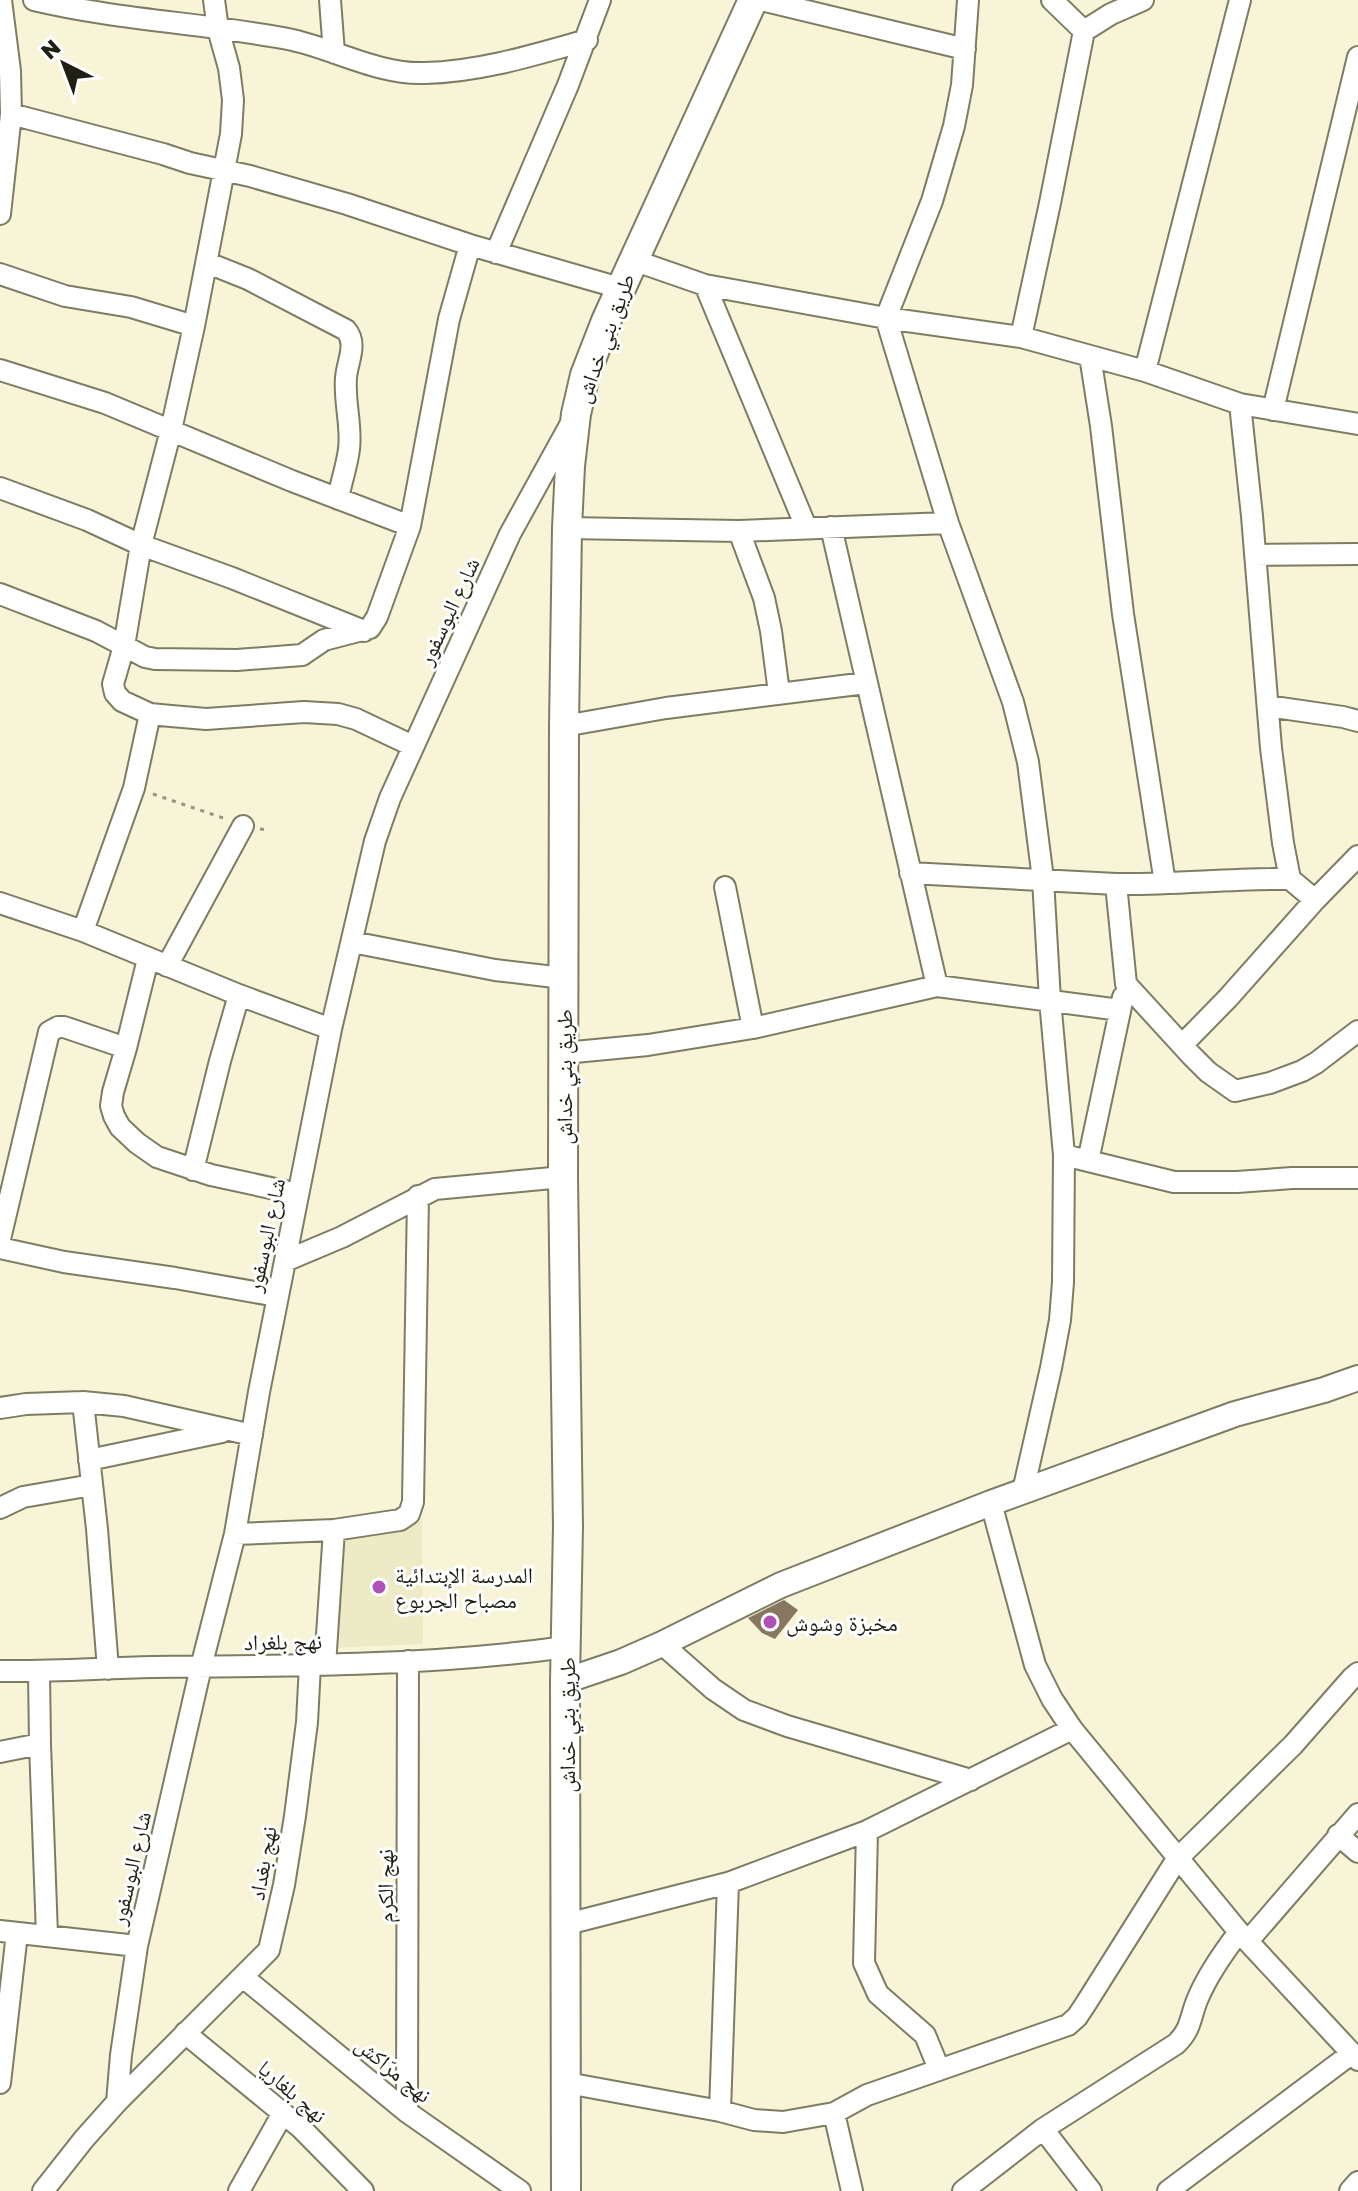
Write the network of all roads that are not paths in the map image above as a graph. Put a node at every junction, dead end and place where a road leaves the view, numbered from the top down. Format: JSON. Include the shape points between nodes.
{"nodes":[{"id":1,"x":1,"y":0,"type":"edge"},
{"id":2,"x":34,"y":0,"type":"edge"},
{"id":3,"x":214,"y":0,"type":"edge"},
{"id":4,"x":330,"y":0,"type":"edge"},
{"id":5,"x":600,"y":0,"type":"edge"},
{"id":6,"x":753,"y":0,"type":"edge"},
{"id":7,"x":761,"y":0,"type":"edge"},
{"id":8,"x":968,"y":0,"type":"edge"},
{"id":9,"x":1052,"y":0,"type":"edge"},
{"id":10,"x":1143,"y":0,"type":"edge"},
{"id":11,"x":1240,"y":0,"type":"edge"},
{"id":12,"x":78,"y":5,"type":"edge"},
{"id":13,"x":218,"y":29,"type":"junction"},
{"id":14,"x":1084,"y":31,"type":"junction"},
{"id":15,"x":587,"y":40,"type":"junction"},
{"id":16,"x":965,"y":49,"type":"junction"},
{"id":17,"x":334,"y":53,"type":"junction"},
{"id":18,"x":1358,"y":57,"type":"edge"},
{"id":19,"x":11,"y":114,"type":"junction"},
{"id":20,"x":223,"y":171,"type":"junction"},
{"id":21,"x":0,"y":214,"type":"edge"},
{"id":22,"x":470,"y":245,"type":"junction"},
{"id":23,"x":496,"y":253,"type":"junction"},
{"id":24,"x":633,"y":260,"type":"junction"},
{"id":25,"x":208,"y":263,"type":"junction"},
{"id":26,"x":0,"y":274,"type":"edge"},
{"id":27,"x":705,"y":285,"type":"junction"},
{"id":28,"x":620,"y":288,"type":"junction"},
{"id":29,"x":886,"y":318,"type":"junction"},
{"id":30,"x":194,"y":326,"type":"junction"},
{"id":31,"x":1021,"y":337,"type":"junction"},
{"id":32,"x":1090,"y":356,"type":"junction"},
{"id":33,"x":0,"y":370,"type":"edge"},
{"id":34,"x":1145,"y":371,"type":"junction"},
{"id":35,"x":1240,"y":404,"type":"junction"},
{"id":36,"x":1273,"y":410,"type":"junction"},
{"id":37,"x":576,"y":414,"type":"junction"},
{"id":38,"x":1358,"y":424,"type":"edge"},
{"id":39,"x":171,"y":430,"type":"junction"},
{"id":40,"x":0,"y":488,"type":"edge"},
{"id":41,"x":338,"y":499,"type":"junction"},
{"id":42,"x":948,"y":523,"type":"junction"},
{"id":43,"x":410,"y":526,"type":"junction"},
{"id":44,"x":806,"y":527,"type":"junction"},
{"id":45,"x":831,"y":527,"type":"junction"},
{"id":46,"x":567,"y":528,"type":"junction"},
{"id":47,"x":739,"y":531,"type":"junction"},
{"id":48,"x":141,"y":545,"type":"junction"},
{"id":49,"x":1358,"y":554,"type":"edge"},
{"id":50,"x":1255,"y":555,"type":"junction"},
{"id":51,"x":0,"y":594,"type":"edge"},
{"id":52,"x":364,"y":631,"type":"junction"},
{"id":53,"x":124,"y":646,"type":"junction"},
{"id":54,"x":866,"y":683,"type":"junction"},
{"id":55,"x":779,"y":693,"type":"junction"},
{"id":56,"x":1268,"y":706,"type":"junction"},
{"id":57,"x":150,"y":714,"type":"junction"},
{"id":58,"x":1358,"y":721,"type":"edge"},
{"id":59,"x":564,"y":726,"type":"junction"},
{"id":60,"x":413,"y":746,"type":"junction"},
{"id":61,"x":243,"y":826,"type":"road end"},
{"id":62,"x":1358,"y":856,"type":"edge"},
{"id":63,"x":910,"y":873,"type":"junction"},
{"id":64,"x":1043,"y":879,"type":"junction"},
{"id":65,"x":1290,"y":879,"type":"junction"},
{"id":66,"x":1165,"y":883,"type":"junction"},
{"id":67,"x":1116,"y":884,"type":"junction"},
{"id":68,"x":725,"y":887,"type":"dead end"},
{"id":69,"x":1315,"y":900,"type":"junction"},
{"id":70,"x":0,"y":903,"type":"edge"},
{"id":71,"x":83,"y":931,"type":"junction"},
{"id":72,"x":352,"y":942,"type":"junction"},
{"id":73,"x":158,"y":963,"type":"junction"},
{"id":74,"x":563,"y":978,"type":"junction"},
{"id":75,"x":1126,"y":984,"type":"junction"},
{"id":76,"x":937,"y":986,"type":"junction"},
{"id":77,"x":239,"y":995,"type":"junction"},
{"id":78,"x":1050,"y":1000,"type":"junction"},
{"id":79,"x":1120,"y":1010,"type":"junction"},
{"id":80,"x":753,"y":1028,"type":"junction"},
{"id":81,"x":331,"y":1029,"type":"junction"},
{"id":82,"x":1358,"y":1031,"type":"edge"},
{"id":83,"x":1183,"y":1044,"type":"junction"},
{"id":84,"x":126,"y":1048,"type":"junction"},
{"id":85,"x":564,"y":1053,"type":"junction"},
{"id":86,"x":1064,"y":1155,"type":"junction"},
{"id":87,"x":1088,"y":1161,"type":"junction"},
{"id":88,"x":193,"y":1170,"type":"junction"},
{"id":89,"x":563,"y":1177,"type":"junction"},
{"id":90,"x":1358,"y":1178,"type":"edge"},
{"id":91,"x":298,"y":1194,"type":"junction"},
{"id":92,"x":418,"y":1196,"type":"junction"},
{"id":93,"x":0,"y":1239,"type":"edge"},
{"id":94,"x":0,"y":1248,"type":"edge"},
{"id":95,"x":285,"y":1261,"type":"junction"},
{"id":96,"x":277,"y":1296,"type":"junction"},
{"id":97,"x":1358,"y":1378,"type":"edge"},
{"id":98,"x":83,"y":1402,"type":"junction"},
{"id":99,"x":0,"y":1408,"type":"edge"},
{"id":100,"x":229,"y":1430,"type":"junction"},
{"id":101,"x":252,"y":1435,"type":"junction"},
{"id":102,"x":89,"y":1460,"type":"junction"},
{"id":103,"x":92,"y":1485,"type":"junction"},
{"id":104,"x":1023,"y":1491,"type":"junction"},
{"id":105,"x":991,"y":1503,"type":"junction"},
{"id":106,"x":0,"y":1508,"type":"edge"},
{"id":107,"x":334,"y":1530,"type":"junction"},
{"id":108,"x":235,"y":1534,"type":"junction"},
{"id":109,"x":662,"y":1644,"type":"junction"},
{"id":110,"x":566,"y":1647,"type":"junction"},
{"id":111,"x":408,"y":1661,"type":"junction"},
{"id":112,"x":317,"y":1665,"type":"junction"},
{"id":113,"x":201,"y":1667,"type":"junction"},
{"id":114,"x":108,"y":1669,"type":"junction"},
{"id":115,"x":0,"y":1671,"type":"edge"},
{"id":116,"x":39,"y":1672,"type":"junction"},
{"id":117,"x":1358,"y":1673,"type":"edge"},
{"id":118,"x":565,"y":1681,"type":"junction"},
{"id":119,"x":1072,"y":1729,"type":"junction"},
{"id":120,"x":40,"y":1744,"type":"junction"},
{"id":121,"x":0,"y":1752,"type":"edge"},
{"id":122,"x":971,"y":1780,"type":"junction"},
{"id":123,"x":1358,"y":1814,"type":"edge"},
{"id":124,"x":867,"y":1831,"type":"junction"},
{"id":125,"x":1338,"y":1835,"type":"junction"},
{"id":126,"x":1358,"y":1852,"type":"edge"},
{"id":127,"x":1177,"y":1859,"type":"junction"},
{"id":128,"x":728,"y":1883,"type":"junction"},
{"id":129,"x":567,"y":1924,"type":"junction"},
{"id":130,"x":9,"y":1932,"type":"edge"},
{"id":131,"x":47,"y":1935,"type":"junction"},
{"id":132,"x":1243,"y":1936,"type":"junction"},
{"id":133,"x":137,"y":1946,"type":"junction"},
{"id":134,"x":243,"y":1977,"type":"junction"},
{"id":135,"x":185,"y":2033,"type":"junction"},
{"id":136,"x":1354,"y":2057,"type":"edge"},
{"id":137,"x":939,"y":2069,"type":"junction"},
{"id":138,"x":0,"y":2083,"type":"edge"},
{"id":139,"x":567,"y":2083,"type":"junction"},
{"id":140,"x":117,"y":2102,"type":"junction"},
{"id":141,"x":720,"y":2111,"type":"junction"},
{"id":142,"x":407,"y":2112,"type":"junction"},
{"id":143,"x":283,"y":2113,"type":"junction"},
{"id":144,"x":834,"y":2113,"type":"junction"},
{"id":145,"x":1043,"y":2129,"type":"junction"},
{"id":146,"x":1358,"y":2182,"type":"edge"},
{"id":147,"x":43,"y":2191,"type":"edge"},
{"id":148,"x":239,"y":2191,"type":"edge"},
{"id":149,"x":363,"y":2191,"type":"edge"},
{"id":150,"x":520,"y":2191,"type":"edge"},
{"id":151,"x":566,"y":2191,"type":"edge"},
{"id":152,"x":852,"y":2191,"type":"edge"},
{"id":153,"x":963,"y":2191,"type":"edge"},
{"id":154,"x":1091,"y":2191,"type":"edge"},
{"id":155,"x":1168,"y":2191,"type":"edge"},
{"id":156,"x":1350,"y":2191,"type":"edge"}],
"edges":[{"from":1,"to":19,"type":"street"},
{"from":2,"to":12,"type":"street"},
{"from":3,"to":13,"type":"street"},
{"from":4,"to":17,"type":"street"},
{"from":5,"to":15,"type":"street"},
{"from":6,"to":24,"type":"main road","name":"طريق بني خداش"},
{"from":7,"to":16,"type":"street"},
{"from":8,"to":16,"type":"street"},
{"from":9,"to":14,"type":"street"},
{"from":10,"to":14,"type":"street"},
{"from":11,"to":34,"type":"street"},
{"from":12,"to":13,"type":"street"},
{"from":13,"to":17,"type":"street","via":[[289,39]]},
{"from":13,"to":20,"type":"street","via":[[233,100]]},
{"from":14,"to":31,"type":"street"},
{"from":15,"to":17,"type":"street","via":[[481,66],[422,74]]},
{"from":15,"to":23,"type":"street"},
{"from":16,"to":29,"type":"street","via":[[943,168]]},
{"from":18,"to":36,"type":"street"},
{"from":19,"to":20,"type":"street"},
{"from":19,"to":21,"type":"street"},
{"from":20,"to":22,"type":"street"},
{"from":20,"to":25,"type":"street"},
{"from":22,"to":23,"type":"street"},
{"from":22,"to":43,"type":"street","via":[[449,319]]},
{"from":23,"to":28,"type":"street"},
{"from":24,"to":27,"type":"street"},
{"from":24,"to":28,"type":"main road","name":"طريق بني خداش"},
{"from":25,"to":30,"type":"street"},
{"from":25,"to":41,"type":"street","via":[[350,334],[353,345],[345,384],[350,437]]},
{"from":26,"to":30,"type":"street","via":[[65,296],[131,307]]},
{"from":27,"to":29,"type":"street"},
{"from":27,"to":44,"type":"street"},
{"from":28,"to":37,"type":"main road","name":"طريق بني خداش","via":[[585,375]]},
{"from":29,"to":31,"type":"street"},
{"from":29,"to":42,"type":"street"},
{"from":30,"to":39,"type":"street"},
{"from":31,"to":32,"type":"street"},
{"from":32,"to":34,"type":"street"},
{"from":32,"to":66,"type":"street"},
{"from":33,"to":39,"type":"street"},
{"from":34,"to":35,"type":"street"},
{"from":35,"to":36,"type":"street"},
{"from":35,"to":50,"type":"street"},
{"from":36,"to":38,"type":"street"},
{"from":37,"to":46,"type":"main road","name":"طريق بني خداش"},
{"from":37,"to":60,"type":"street","name":"شارع البوسفور","via":[[510,534]]},
{"from":39,"to":41,"type":"street"},
{"from":39,"to":48,"type":"street"},
{"from":40,"to":48,"type":"street"},
{"from":41,"to":43,"type":"street"},
{"from":42,"to":45,"type":"street"},
{"from":42,"to":64,"type":"street","via":[[1013,702],[1028,762]]},
{"from":43,"to":52,"type":"street","via":[[377,617]]},
{"from":44,"to":45,"type":"street"},
{"from":44,"to":47,"type":"street"},
{"from":45,"to":54,"type":"street"},
{"from":46,"to":47,"type":"street"},
{"from":46,"to":59,"type":"main road","name":"طريق بني خداش"},
{"from":47,"to":55,"type":"street","via":[[764,598]]},
{"from":48,"to":52,"type":"street"},
{"from":48,"to":53,"type":"street"},
{"from":49,"to":50,"type":"street"},
{"from":50,"to":56,"type":"street"},
{"from":51,"to":53,"type":"street"},
{"from":52,"to":53,"type":"street","via":[[324,640],[302,655],[237,660],[155,659]]},
{"from":53,"to":57,"type":"street","via":[[115,693]]},
{"from":54,"to":55,"type":"street"},
{"from":54,"to":63,"type":"street"},
{"from":55,"to":59,"type":"street"},
{"from":56,"to":58,"type":"street"},
{"from":56,"to":65,"type":"street"},
{"from":57,"to":60,"type":"street","via":[[206,719],[322,712],[356,719]]},
{"from":57,"to":71,"type":"street","via":[[134,788]]},
{"from":59,"to":74,"type":"main road","name":"طريق بني خداش"},
{"from":60,"to":72,"type":"street","name":"شارع البوسفور","via":[[375,841]]},
{"from":61,"to":73,"type":"street"},
{"from":62,"to":69,"type":"street"},
{"from":63,"to":64,"type":"street"},
{"from":63,"to":76,"type":"street"},
{"from":64,"to":67,"type":"street"},
{"from":64,"to":78,"type":"street"},
{"from":65,"to":66,"type":"street"},
{"from":65,"to":69,"type":"street"},
{"from":66,"to":67,"type":"street"},
{"from":67,"to":75,"type":"street"},
{"from":68,"to":80,"type":"street"},
{"from":69,"to":83,"type":"street"},
{"from":70,"to":71,"type":"street"},
{"from":71,"to":73,"type":"street"},
{"from":72,"to":74,"type":"street"},
{"from":72,"to":81,"type":"street","name":"شارع البوسفور"},
{"from":73,"to":77,"type":"street"},
{"from":73,"to":84,"type":"street"},
{"from":74,"to":85,"type":"main road","name":"طريق بني خداش"},
{"from":75,"to":79,"type":"street"},
{"from":75,"to":83,"type":"street"},
{"from":76,"to":78,"type":"street"},
{"from":76,"to":80,"type":"street"},
{"from":77,"to":81,"type":"street"},
{"from":77,"to":88,"type":"street"},
{"from":78,"to":79,"type":"street"},
{"from":78,"to":86,"type":"street"},
{"from":79,"to":87,"type":"street"},
{"from":80,"to":85,"type":"street"},
{"from":81,"to":91,"type":"street","name":"شارع البوسفور"},
{"from":82,"to":83,"type":"street","via":[[1302,1071],[1239,1091],[1208,1072]]},
{"from":84,"to":88,"type":"street","via":[[111,1106],[120,1127],[147,1152]]},
{"from":84,"to":93,"type":"street","via":[[64,1027],[49,1032]]},
{"from":85,"to":89,"type":"main road","name":"طريق بني خداش"},
{"from":86,"to":87,"type":"street"},
{"from":86,"to":104,"type":"street","via":[[1060,1320]]},
{"from":87,"to":90,"type":"street","via":[[1174,1182]]},
{"from":88,"to":91,"type":"street"},
{"from":89,"to":92,"type":"street","via":[[446,1187]]},
{"from":89,"to":110,"type":"main road","name":"طريق بني خداش"},
{"from":91,"to":95,"type":"street","name":"شارع البوسفور"},
{"from":92,"to":95,"type":"street"},
{"from":92,"to":107,"type":"street","via":[[412,1509],[400,1520]]},
{"from":94,"to":96,"type":"street"},
{"from":95,"to":96,"type":"street","name":"شارع البوسفور"},
{"from":96,"to":101,"type":"street","name":"شارع البوسفور"},
{"from":97,"to":104,"type":"street","via":[[1235,1414]]},
{"from":98,"to":99,"type":"street"},
{"from":98,"to":100,"type":"street"},
{"from":98,"to":102,"type":"street"},
{"from":100,"to":101,"type":"street"},
{"from":100,"to":102,"type":"street"},
{"from":101,"to":108,"type":"street","name":"شارع البوسفور"},
{"from":102,"to":103,"type":"street"},
{"from":103,"to":106,"type":"street","via":[[23,1497]]},
{"from":103,"to":114,"type":"street"},
{"from":104,"to":105,"type":"street"},
{"from":105,"to":109,"type":"street","via":[[781,1585]]},
{"from":105,"to":119,"type":"street","via":[[1035,1665]]},
{"from":107,"to":108,"type":"street"},
{"from":107,"to":112,"type":"street","name":"نهج بغداد"},
{"from":108,"to":113,"type":"street","name":"شارع البوسفور"},
{"from":109,"to":118,"type":"street"},
{"from":109,"to":122,"type":"street","via":[[744,1710]]},
{"from":110,"to":111,"type":"street","name":"نهج بلغراد"},
{"from":110,"to":118,"type":"main road","name":"طريق بني خداش"},
{"from":111,"to":112,"type":"street","name":"نهج بلغراد"},
{"from":111,"to":142,"type":"street","name":"نهج الكرم"},
{"from":112,"to":113,"type":"street","name":"نهج بلغراد"},
{"from":112,"to":134,"type":"street","name":"نهج بغداد","via":[[269,1950]]},
{"from":113,"to":114,"type":"street","name":"نهج بلغراد"},
{"from":113,"to":133,"type":"street","name":"شارع البوسفور"},
{"from":114,"to":116,"type":"street","name":"نهج بلغراد"},
{"from":115,"to":116,"type":"street","name":"نهج بلغراد"},
{"from":116,"to":120,"type":"street"},
{"from":117,"to":127,"type":"street"},
{"from":118,"to":129,"type":"main road","name":"طريق بني خداش"},
{"from":119,"to":122,"type":"street"},
{"from":119,"to":127,"type":"street"},
{"from":120,"to":121,"type":"street"},
{"from":120,"to":131,"type":"street"},
{"from":122,"to":124,"type":"street"},
{"from":123,"to":125,"type":"street"},
{"from":124,"to":128,"type":"street"},
{"from":124,"to":137,"type":"street","via":[[864,1963],[878,1994],[925,2035]]},
{"from":125,"to":126,"type":"street"},
{"from":125,"to":132,"type":"street"},
{"from":127,"to":132,"type":"street"},
{"from":127,"to":137,"type":"street","via":[[1068,2025]]},
{"from":128,"to":129,"type":"street"},
{"from":128,"to":141,"type":"street"},
{"from":129,"to":139,"type":"main road","name":"طريق بني خداش"},
{"from":130,"to":131,"type":"street"},
{"from":130,"to":138,"type":"street"},
{"from":131,"to":133,"type":"street"},
{"from":132,"to":136,"type":"street"},
{"from":132,"to":145,"type":"street","via":[[1220,1956],[1183,2037]]},
{"from":133,"to":140,"type":"street","name":"شارع البوسفور"},
{"from":134,"to":135,"type":"street","name":"نهج بغداد"},
{"from":134,"to":142,"type":"street","name":"نهج مرّاكش"},
{"from":135,"to":140,"type":"street","name":"نهج بغداد"},
{"from":135,"to":143,"type":"street","name":"نهج بلغاريا"},
{"from":136,"to":155,"type":"street"},
{"from":137,"to":144,"type":"street"},
{"from":139,"to":141,"type":"street"},
{"from":139,"to":151,"type":"main road","name":"طريق بني خداش"},
{"from":140,"to":147,"type":"street","name":"نهج بغداد"},
{"from":141,"to":144,"type":"street","via":[[783,2122]]},
{"from":142,"to":150,"type":"street","name":"نهج مرّاكش"},
{"from":143,"to":148,"type":"street"},
{"from":143,"to":149,"type":"street","name":"نهج بلغاريا"},
{"from":144,"to":152,"type":"street"},
{"from":145,"to":153,"type":"street"},
{"from":145,"to":154,"type":"street"},
{"from":146,"to":156,"type":"street"}]}
